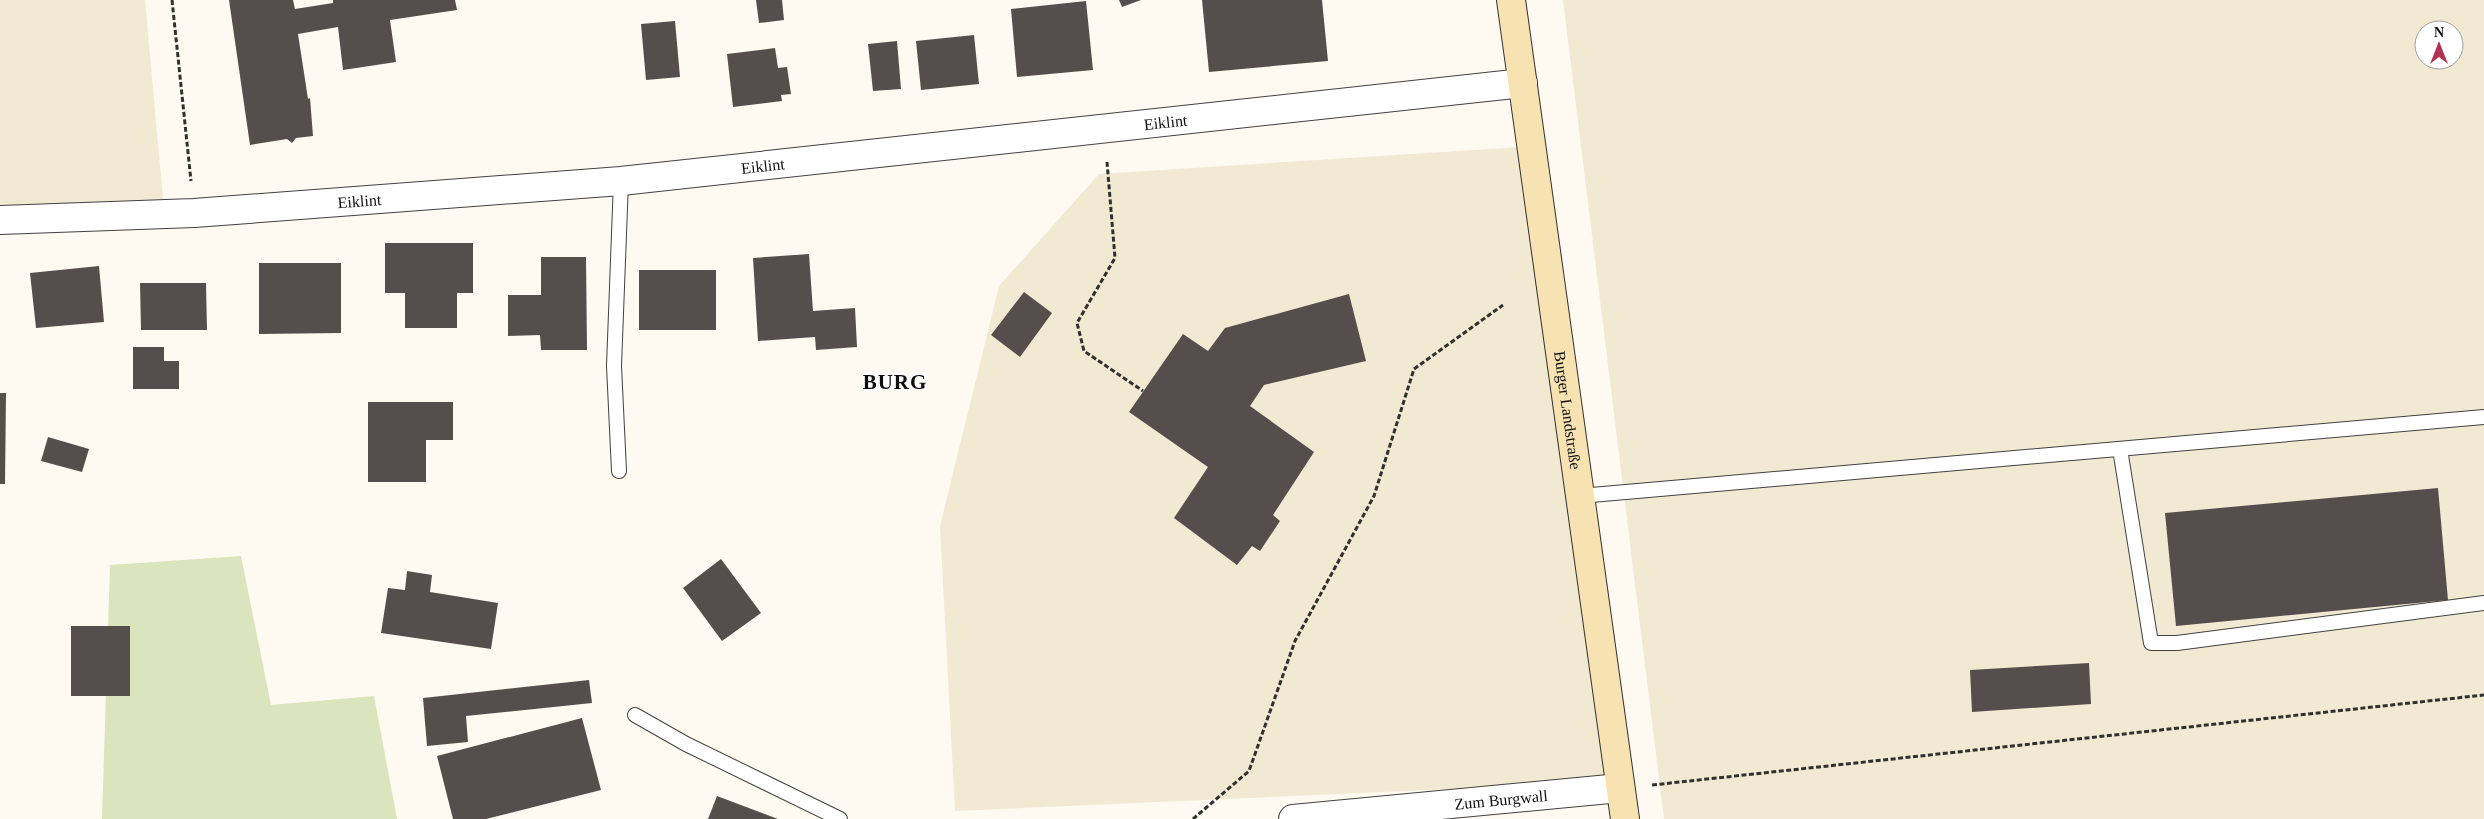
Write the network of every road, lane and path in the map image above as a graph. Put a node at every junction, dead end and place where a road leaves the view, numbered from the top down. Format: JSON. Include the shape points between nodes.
{"nodes":[{"id":1,"x":172,"y":0,"type":"edge"},
{"id":2,"x":1511,"y":0,"type":"edge"},
{"id":3,"x":1523,"y":83,"type":"junction"},
{"id":4,"x":1104,"y":128,"type":"junction"},
{"id":5,"x":621,"y":181,"type":"junction"},
{"id":6,"x":194,"y":213,"type":"junction"},
{"id":7,"x":0,"y":220,"type":"edge"},
{"id":8,"x":1503,"y":305,"type":"dead end"},
{"id":9,"x":1143,"y":391,"type":"dead end"},
{"id":10,"x":2484,"y":417,"type":"edge"},
{"id":11,"x":2120,"y":449,"type":"junction"},
{"id":12,"x":619,"y":471,"type":"dead end"},
{"id":13,"x":1580,"y":496,"type":"junction"},
{"id":14,"x":2484,"y":603,"type":"edge"},
{"id":15,"x":2484,"y":695,"type":"edge"},
{"id":16,"x":635,"y":715,"type":"dead end"},
{"id":17,"x":1620,"y":788,"type":"junction"},
{"id":18,"x":840,"y":819,"type":"edge"},
{"id":19,"x":1193,"y":819,"type":"edge"},
{"id":20,"x":1293,"y":819,"type":"edge"},
{"id":21,"x":1625,"y":819,"type":"edge"}],
"edges":[{"from":1,"to":6,"type":"path"},
{"from":2,"to":3,"type":"street","name":"Burger Landstraße"},
{"from":3,"to":4,"type":"street","name":"Eiklint"},
{"from":3,"to":13,"type":"street","name":"Burger Landstraße"},
{"from":4,"to":5,"type":"street","name":"Eiklint"},
{"from":4,"to":9,"type":"path","via":[[1115,258],[1077,323],[1084,351]]},
{"from":5,"to":6,"type":"street","name":"Eiklint"},
{"from":5,"to":12,"type":"lane","via":[[614,366]]},
{"from":6,"to":7,"type":"street","name":"Eiklint"},
{"from":8,"to":19,"type":"path","via":[[1414,369],[1374,496],[1295,641],[1248,771]]},
{"from":10,"to":11,"type":"lane"},
{"from":11,"to":13,"type":"lane"},
{"from":11,"to":14,"type":"lane","via":[[2151,643],[2177,643]]},
{"from":13,"to":17,"type":"street","name":"Burger Landstraße"},
{"from":15,"to":17,"type":"path"},
{"from":16,"to":18,"type":"lane","via":[[686,744]]},
{"from":17,"to":20,"type":"street","name":"Zum Burgwall"},
{"from":17,"to":21,"type":"street","name":"Burger Landstraße"}]}
